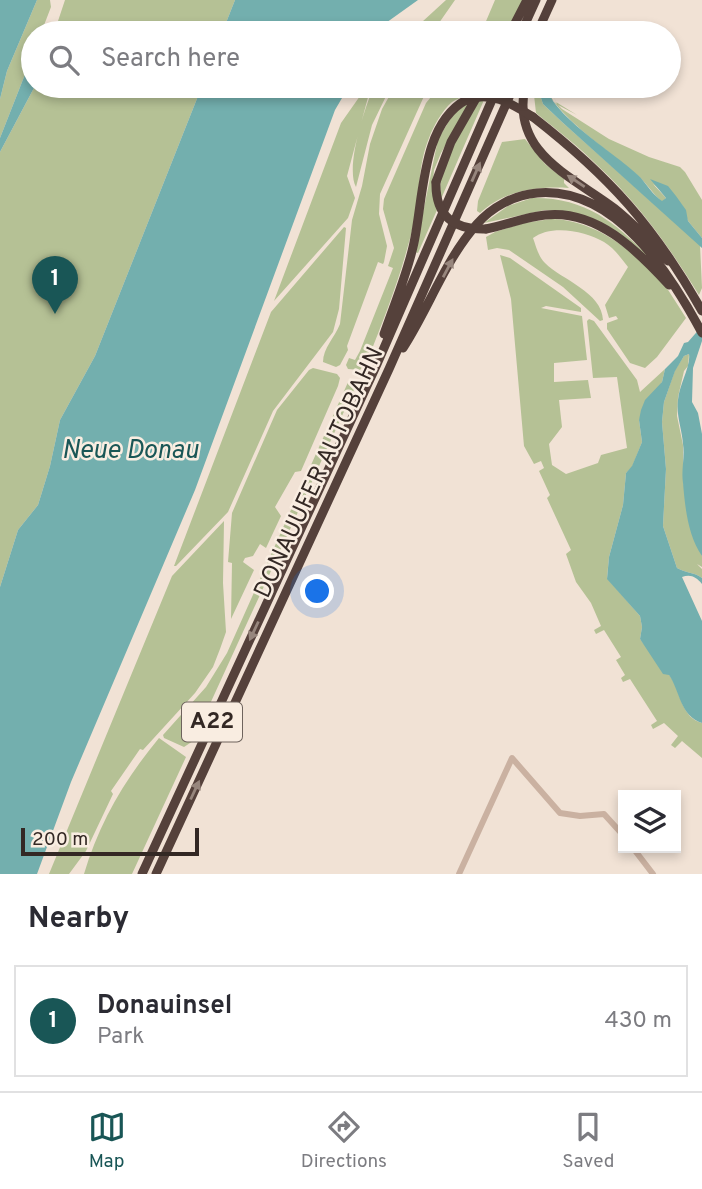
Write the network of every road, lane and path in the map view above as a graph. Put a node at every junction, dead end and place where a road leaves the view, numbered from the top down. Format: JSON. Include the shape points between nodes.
{"nodes":[{"id":1,"x":527,"y":0,"type":"edge"},
{"id":2,"x":536,"y":0,"type":"edge"},
{"id":3,"x":552,"y":0,"type":"edge"},
{"id":4,"x":516,"y":21,"type":"edge"},
{"id":5,"x":527,"y":21,"type":"edge"},
{"id":6,"x":543,"y":21,"type":"edge"},
{"id":7,"x":472,"y":98,"type":"edge"},
{"id":8,"x":476,"y":98,"type":"edge"},
{"id":9,"x":494,"y":98,"type":"edge"},
{"id":10,"x":497,"y":98,"type":"edge"},
{"id":11,"x":509,"y":98,"type":"edge"},
{"id":12,"x":525,"y":98,"type":"edge"},
{"id":13,"x":681,"y":276,"type":"junction"},
{"id":14,"x":680,"y":297,"type":"junction"},
{"id":15,"x":702,"y":311,"type":"edge"},
{"id":16,"x":702,"y":333,"type":"edge"},
{"id":17,"x":377,"y":364,"type":"junction"},
{"id":18,"x":389,"y":369,"type":"junction"},
{"id":19,"x":618,"y":830,"type":"edge"},
{"id":20,"x":637,"y":853,"type":"edge"},
{"id":21,"x":142,"y":874,"type":"edge"},
{"id":22,"x":156,"y":874,"type":"edge"},
{"id":23,"x":459,"y":874,"type":"edge"},
{"id":24,"x":653,"y":874,"type":"edge"}],
"edges":[{"from":1,"to":4,"type":"highway"},
{"from":2,"to":5,"type":"highway"},
{"from":3,"to":6,"type":"highway"},
{"from":7,"to":17,"type":"highway","bridge":true,"via":[[449,113],[435,137],[413,247]]},
{"from":8,"to":14,"type":"highway","bridge":true,"via":[[451,142],[436,182],[438,203],[447,217],[466,228],[486,229],[545,215],[587,220],[629,246]]},
{"from":9,"to":17,"type":"highway","name":"DONAUUFER AUTOBAHN","number":"A22"},
{"from":10,"to":13,"type":"highway","bridge":true,"via":[[533,117],[619,192],[665,248]]},
{"from":18,"to":11,"type":"highway","name":"DONAUUFER AUTOBAHN","number":"A22","one_way":true},
{"from":13,"to":12,"type":"highway","one_way":true,"via":[[625,217],[557,169],[536,148],[524,119]]},
{"from":13,"to":15,"type":"highway"},
{"from":14,"to":16,"type":"highway"},
{"from":18,"to":14,"type":"highway","one_way":true,"via":[[470,232],[492,210],[523,195],[556,192],[597,207],[643,245]]},
{"from":17,"to":21,"type":"highway","name":"DONAUUFER AUTOBAHN","number":"A22","one_way":true},
{"from":22,"to":18,"type":"highway","name":"DONAUUFER AUTOBAHN","number":"A22","one_way":true},
{"from":19,"to":23,"type":"street","via":[[604,814],[560,813],[512,758]]},
{"from":20,"to":24,"type":"street"}]}
